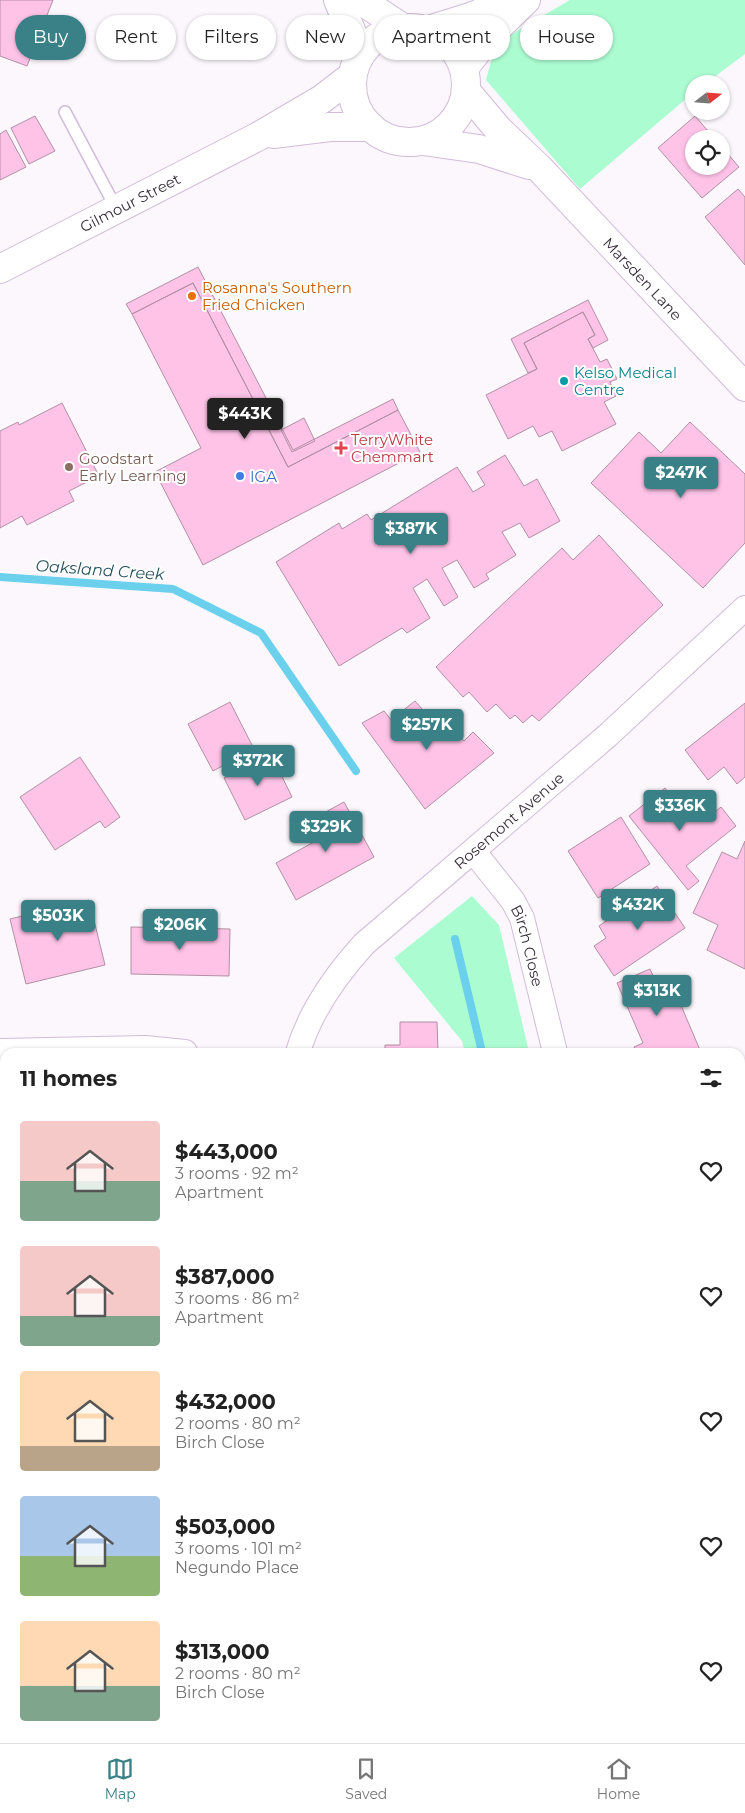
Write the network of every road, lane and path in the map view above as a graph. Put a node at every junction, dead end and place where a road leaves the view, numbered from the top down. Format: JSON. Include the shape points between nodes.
{"nodes":[{"id":1,"x":338,"y":0,"type":"edge"},
{"id":2,"x":360,"y":0,"type":"edge"},
{"id":3,"x":512,"y":0,"type":"edge"},
{"id":4,"x":526,"y":0,"type":"edge"},
{"id":5,"x":388,"y":15,"type":"edge"},
{"id":6,"x":475,"y":15,"type":"edge"},
{"id":7,"x":374,"y":41,"type":"edge"},
{"id":8,"x":456,"y":60,"type":"edge"},
{"id":9,"x":356,"y":66,"type":"junction"},
{"id":10,"x":465,"y":80,"type":"junction"},
{"id":11,"x":66,"y":112,"type":"dead end"},
{"id":12,"x":371,"y":127,"type":"junction"},
{"id":13,"x":259,"y":136,"type":"junction"},
{"id":14,"x":422,"y":140,"type":"junction"},
{"id":15,"x":540,"y":169,"type":"junction"},
{"id":16,"x":116,"y":208,"type":"junction"},
{"id":17,"x":0,"y":269,"type":"edge"},
{"id":18,"x":745,"y":387,"type":"edge"},
{"id":19,"x":745,"y":608,"type":"edge"},
{"id":20,"x":474,"y":852,"type":"junction"},
{"id":21,"x":300,"y":1048,"type":"edge"},
{"id":22,"x":554,"y":1048,"type":"edge"}],
"edges":[{"from":1,"to":9,"type":"main road","via":[[351,29]]},
{"from":2,"to":5,"type":"main road"},
{"from":3,"to":6,"type":"main road"},
{"from":4,"to":10,"type":"main road","via":[[490,35]]},
{"from":7,"to":9,"type":"main road","via":[[365,48]]},
{"from":8,"to":10,"type":"main road"},
{"from":9,"to":12,"type":"main road","via":[[353,93],[357,109]]},
{"from":9,"to":13,"type":"main road","name":"Gilmour Street","via":[[309,107]]},
{"from":10,"to":14,"type":"main road","via":[[463,103],[452,123],[433,137]]},
{"from":10,"to":15,"type":"main road","name":"Marsden Lane","via":[[498,129]]},
{"from":11,"to":16,"type":"lane"},
{"from":12,"to":13,"type":"main road","name":"Gilmour Street","via":[[330,127]]},
{"from":12,"to":14,"type":"main road","via":[[390,139]]},
{"from":13,"to":16,"type":"main road","name":"Gilmour Street"},
{"from":14,"to":15,"type":"main road","name":"Marsden Lane","via":[[486,150]]},
{"from":15,"to":18,"type":"main road","name":"Marsden Lane"},
{"from":16,"to":17,"type":"main road","name":"Gilmour Street"},
{"from":19,"to":20,"type":"street","name":"Rosemont Avenue","via":[[607,736]]},
{"from":20,"to":21,"type":"street","name":"Rosemont Avenue","via":[[382,928],[341,968],[312,1017]]},
{"from":20,"to":22,"type":"street","name":"Birch Close","via":[[522,918]]}]}
